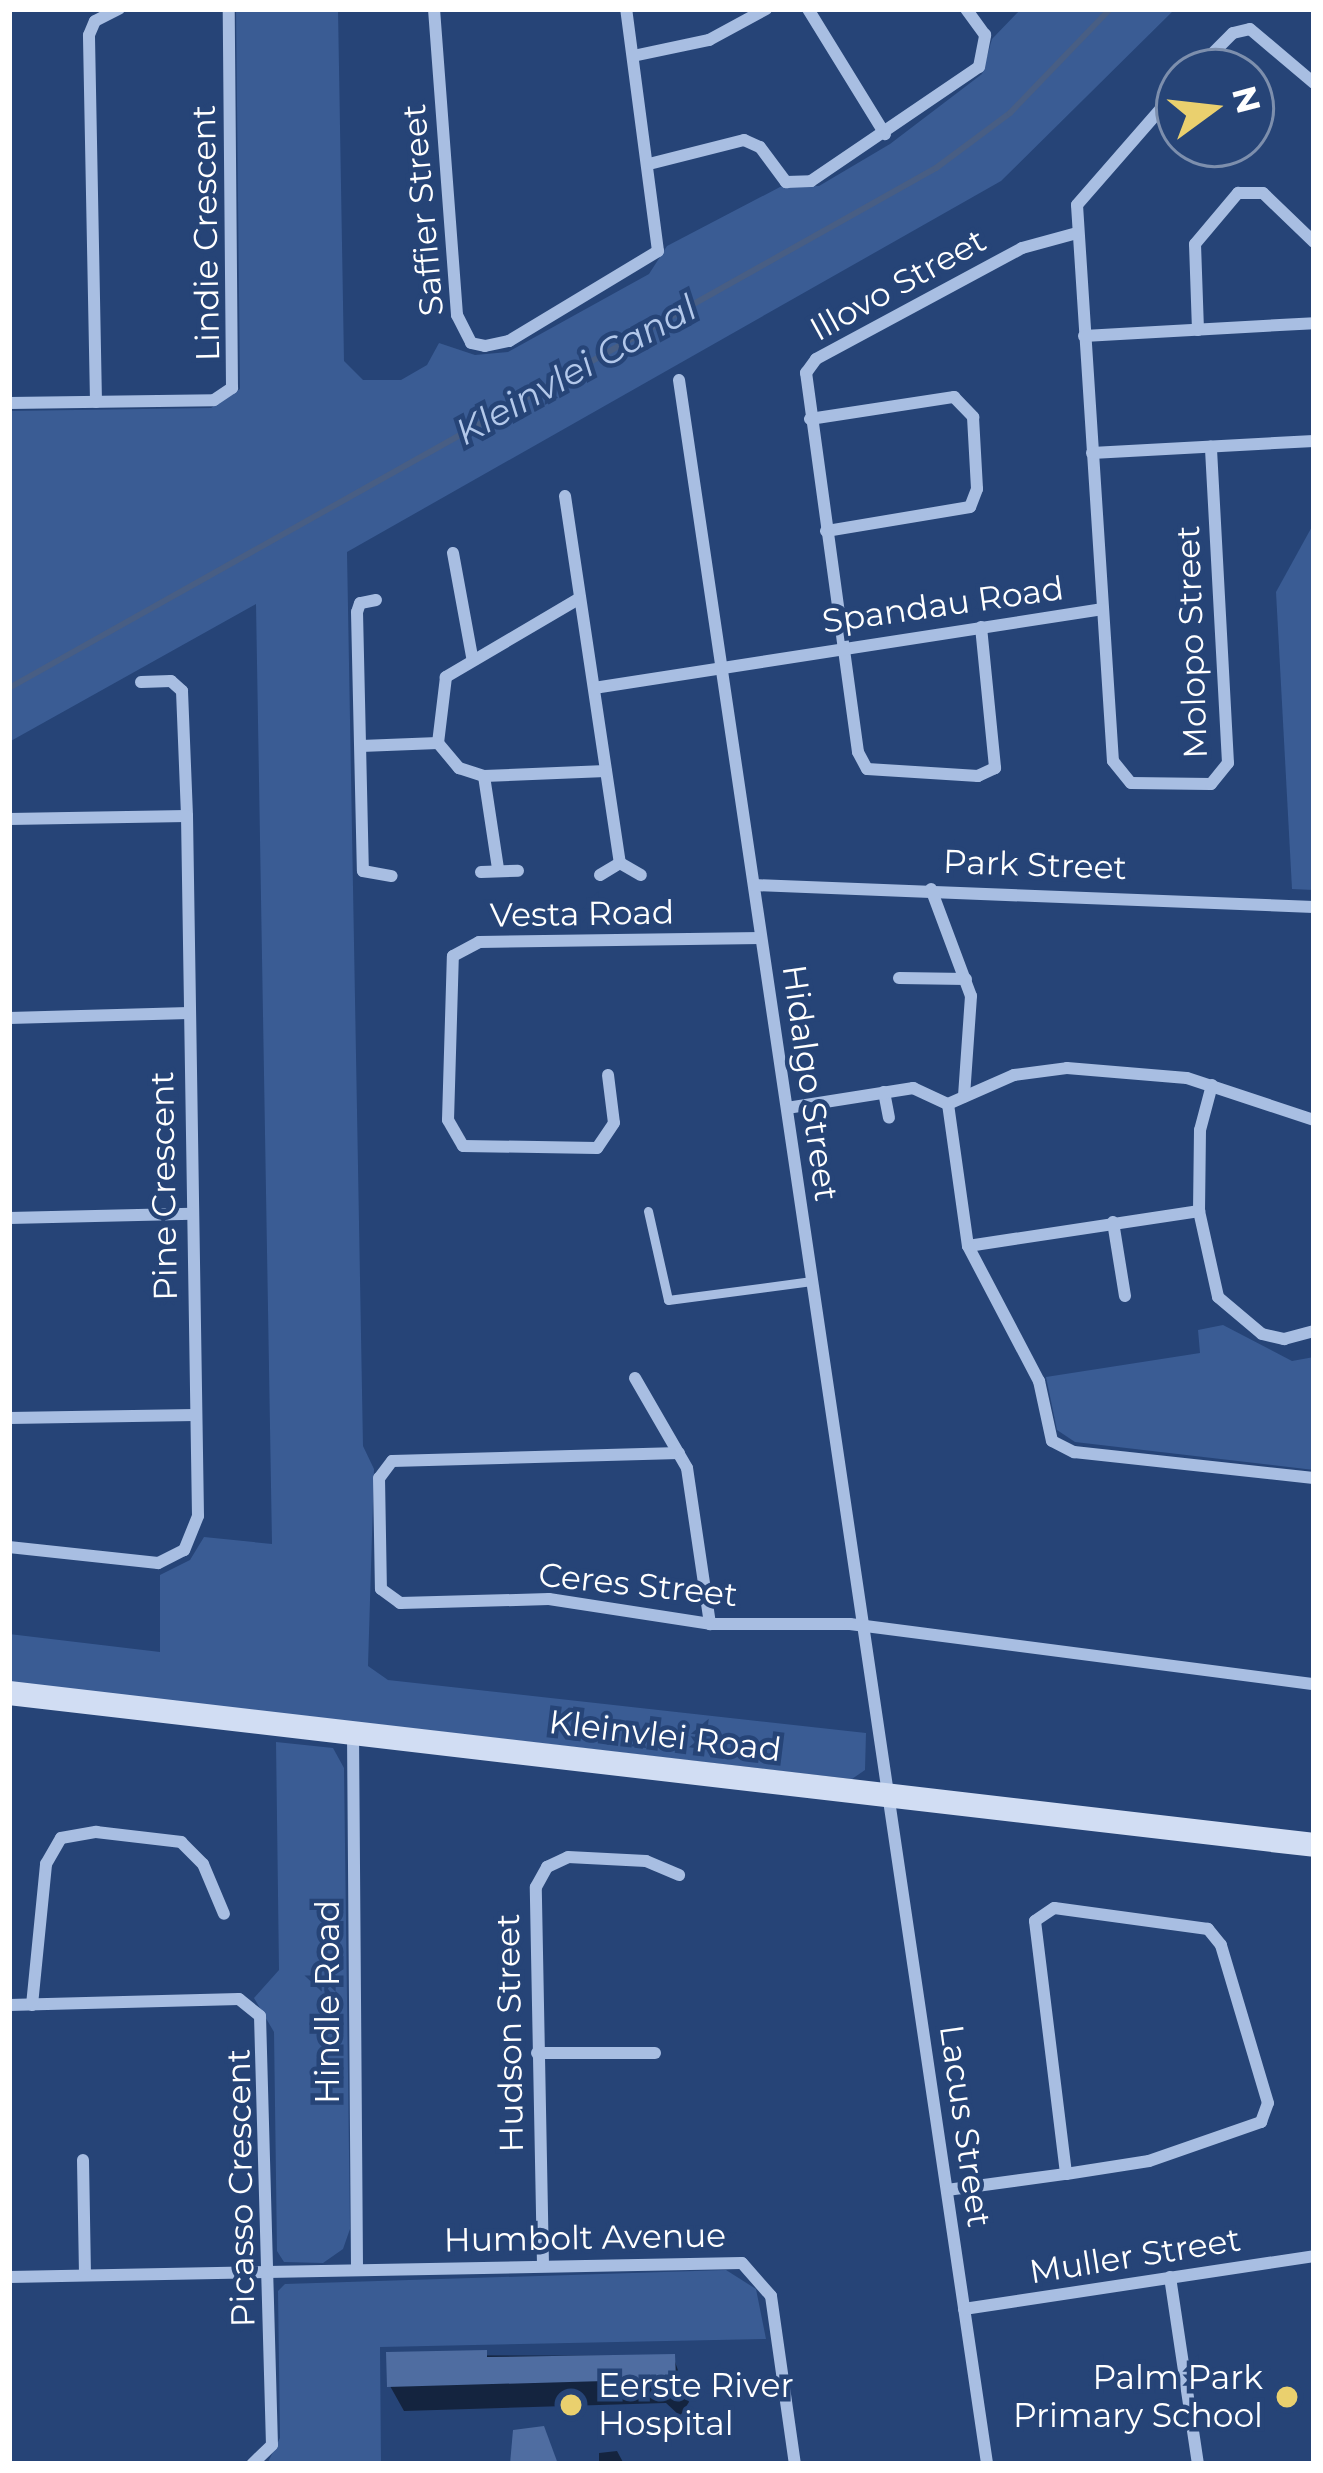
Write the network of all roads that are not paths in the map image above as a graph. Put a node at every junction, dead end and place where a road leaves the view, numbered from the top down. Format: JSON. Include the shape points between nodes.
{"nodes":[{"id":1,"x":119,"y":9,"type":"edge"},
{"id":2,"x":229,"y":9,"type":"edge"},
{"id":3,"x":434,"y":9,"type":"edge"},
{"id":4,"x":626,"y":9,"type":"edge"},
{"id":5,"x":766,"y":9,"type":"edge"},
{"id":6,"x":808,"y":9,"type":"edge"},
{"id":7,"x":966,"y":9,"type":"edge"},
{"id":8,"x":1218,"y":48,"type":"edge"},
{"id":9,"x":1273,"y":48,"type":"edge"},
{"id":10,"x":1275,"y":50,"type":"edge"},
{"id":11,"x":633,"y":56,"type":"junction"},
{"id":12,"x":1314,"y":83,"type":"edge"},
{"id":13,"x":1155,"y":114,"type":"edge"},
{"id":14,"x":885,"y":134,"type":"junction"},
{"id":15,"x":649,"y":164,"type":"junction"},
{"id":16,"x":1077,"y":233,"type":"junction"},
{"id":17,"x":1314,"y":242,"type":"edge"},
{"id":18,"x":1314,"y":323,"type":"edge"},
{"id":19,"x":1198,"y":329,"type":"junction"},
{"id":20,"x":1084,"y":337,"type":"junction"},
{"id":21,"x":679,"y":380,"type":"dead end"},
{"id":22,"x":96,"y":402,"type":"junction"},
{"id":23,"x":9,"y":403,"type":"edge"},
{"id":24,"x":809,"y":418,"type":"junction"},
{"id":25,"x":1314,"y":441,"type":"edge"},
{"id":26,"x":1211,"y":446,"type":"junction"},
{"id":27,"x":1092,"y":453,"type":"junction"},
{"id":28,"x":565,"y":496,"type":"dead end"},
{"id":29,"x":826,"y":531,"type":"junction"},
{"id":30,"x":453,"y":553,"type":"dead end"},
{"id":31,"x":580,"y":598,"type":"junction"},
{"id":32,"x":376,"y":600,"type":"dead end"},
{"id":33,"x":1102,"y":609,"type":"junction"},
{"id":34,"x":981,"y":627,"type":"junction"},
{"id":35,"x":843,"y":647,"type":"junction"},
{"id":36,"x":472,"y":657,"type":"junction"},
{"id":37,"x":722,"y":669,"type":"junction"},
{"id":38,"x":141,"y":682,"type":"dead end"},
{"id":39,"x":594,"y":688,"type":"junction"},
{"id":40,"x":438,"y":743,"type":"junction"},
{"id":41,"x":362,"y":746,"type":"junction"},
{"id":42,"x":606,"y":771,"type":"junction"},
{"id":43,"x":484,"y":776,"type":"junction"},
{"id":44,"x":187,"y":816,"type":"junction"},
{"id":45,"x":9,"y":819,"type":"edge"},
{"id":46,"x":620,"y":863,"type":"junction"},
{"id":47,"x":498,"y":869,"type":"junction"},
{"id":48,"x":518,"y":871,"type":"dead end"},
{"id":49,"x":481,"y":872,"type":"dead end"},
{"id":50,"x":600,"y":875,"type":"dead end"},
{"id":51,"x":641,"y":875,"type":"dead end"},
{"id":52,"x":392,"y":876,"type":"dead end"},
{"id":53,"x":754,"y":885,"type":"junction"},
{"id":54,"x":931,"y":889,"type":"junction"},
{"id":55,"x":1314,"y":908,"type":"edge"},
{"id":56,"x":761,"y":938,"type":"junction"},
{"id":57,"x":899,"y":979,"type":"dead end"},
{"id":58,"x":967,"y":979,"type":"junction"},
{"id":59,"x":189,"y":1013,"type":"junction"},
{"id":60,"x":9,"y":1018,"type":"edge"},
{"id":61,"x":608,"y":1075,"type":"dead end"},
{"id":62,"x":1213,"y":1085,"type":"junction"},
{"id":63,"x":884,"y":1092,"type":"junction"},
{"id":64,"x":964,"y":1097,"type":"junction"},
{"id":65,"x":948,"y":1104,"type":"junction"},
{"id":66,"x":787,"y":1108,"type":"junction"},
{"id":67,"x":889,"y":1118,"type":"dead end"},
{"id":68,"x":1314,"y":1120,"type":"edge"},
{"id":69,"x":648,"y":1211,"type":"dead end"},
{"id":70,"x":1198,"y":1211,"type":"junction"},
{"id":71,"x":192,"y":1214,"type":"junction"},
{"id":72,"x":9,"y":1218,"type":"edge"},
{"id":73,"x":1113,"y":1222,"type":"junction"},
{"id":74,"x":968,"y":1246,"type":"junction"},
{"id":75,"x":812,"y":1281,"type":"junction"},
{"id":76,"x":1125,"y":1296,"type":"dead end"},
{"id":77,"x":1314,"y":1331,"type":"edge"},
{"id":78,"x":635,"y":1378,"type":"dead end"},
{"id":79,"x":195,"y":1415,"type":"junction"},
{"id":80,"x":9,"y":1418,"type":"edge"},
{"id":81,"x":680,"y":1453,"type":"junction"},
{"id":82,"x":1314,"y":1478,"type":"edge"},
{"id":83,"x":9,"y":1547,"type":"edge"},
{"id":84,"x":710,"y":1624,"type":"junction"},
{"id":85,"x":864,"y":1628,"type":"junction"},
{"id":86,"x":1314,"y":1684,"type":"edge"},
{"id":87,"x":9,"y":1693,"type":"edge"},
{"id":88,"x":353,"y":1733,"type":"junction"},
{"id":89,"x":889,"y":1795,"type":"junction"},
{"id":90,"x":1314,"y":1845,"type":"edge"},
{"id":91,"x":679,"y":1875,"type":"dead end"},
{"id":92,"x":224,"y":1914,"type":"dead end"},
{"id":93,"x":9,"y":2005,"type":"edge"},
{"id":94,"x":32,"y":2005,"type":"junction"},
{"id":95,"x":538,"y":2053,"type":"junction"},
{"id":96,"x":655,"y":2053,"type":"dead end"},
{"id":97,"x":83,"y":2160,"type":"dead end"},
{"id":98,"x":1066,"y":2174,"type":"junction"},
{"id":99,"x":947,"y":2190,"type":"junction"},
{"id":100,"x":1314,"y":2256,"type":"edge"},
{"id":101,"x":543,"y":2265,"type":"junction"},
{"id":102,"x":357,"y":2270,"type":"junction"},
{"id":103,"x":270,"y":2272,"type":"junction"},
{"id":104,"x":85,"y":2274,"type":"junction"},
{"id":105,"x":9,"y":2277,"type":"edge"},
{"id":106,"x":1170,"y":2277,"type":"junction"},
{"id":107,"x":964,"y":2308,"type":"junction"},
{"id":108,"x":252,"y":2464,"type":"edge"},
{"id":109,"x":795,"y":2464,"type":"edge"},
{"id":110,"x":987,"y":2464,"type":"edge"},
{"id":111,"x":1198,"y":2464,"type":"edge"}],
"edges":[{"from":1,"to":22,"type":"street","via":[[95,21],[89,35]]},
{"from":2,"to":22,"type":"street","name":"Lindie Crescent","via":[[235,381],[214,400]]},
{"from":3,"to":15,"type":"street","name":"Saffier Street","via":[[457,315],[471,343],[509,341],[652,260],[659,233]]},
{"from":4,"to":11,"type":"street"},
{"from":5,"to":11,"type":"street","via":[[709,40]]},
{"from":6,"to":14,"type":"street"},
{"from":7,"to":14,"type":"street","via":[[985,35],[985,57]]},
{"from":8,"to":9,"type":"street","via":[[1250,29]]},
{"from":10,"to":12,"type":"street"},
{"from":11,"to":15,"type":"street"},
{"from":13,"to":16,"type":"street","via":[[1082,192]]},
{"from":14,"to":15,"type":"street","via":[[798,184],[777,176],[760,147],[743,140]]},
{"from":16,"to":20,"type":"street","name":"Spandau Road"},
{"from":16,"to":24,"type":"street","name":"Illovo Street","via":[[1037,240],[816,359],[805,379]]},
{"from":17,"to":19,"type":"street","via":[[1262,193],[1238,193],[1196,244]]},
{"from":18,"to":19,"type":"street"},
{"from":19,"to":20,"type":"street"},
{"from":20,"to":27,"type":"street","name":"Spandau Road"},
{"from":21,"to":37,"type":"street","name":"Hidalgo Street"},
{"from":22,"to":23,"type":"street","name":"Lindie Crescent"},
{"from":24,"to":29,"type":"street","name":"Illovo Street"},
{"from":24,"to":29,"type":"street","via":[[947,397],[965,402],[974,417],[977,489],[970,507]]},
{"from":25,"to":26,"type":"street"},
{"from":26,"to":27,"type":"street"},
{"from":26,"to":33,"type":"street","name":"Molopo Street","via":[[1228,763],[1220,780],[1131,783],[1117,771]]},
{"from":27,"to":33,"type":"street","name":"Spandau Road"},
{"from":28,"to":31,"type":"street"},
{"from":29,"to":35,"type":"street","name":"Illovo Street"},
{"from":30,"to":36,"type":"street"},
{"from":31,"to":36,"type":"street"},
{"from":31,"to":39,"type":"street"},
{"from":32,"to":41,"type":"street","via":[[360,603],[357,612]]},
{"from":33,"to":34,"type":"street","name":"Spandau Road"},
{"from":34,"to":35,"type":"street","name":"Spandau Road"},
{"from":34,"to":35,"type":"street","name":"Illovo Street","via":[[999,753],[985,775],[867,769]]},
{"from":35,"to":37,"type":"street","name":"Spandau Road"},
{"from":36,"to":40,"type":"street","via":[[441,685]]},
{"from":37,"to":39,"type":"street","name":"Spandau Road"},
{"from":37,"to":53,"type":"street","name":"Hidalgo Street"},
{"from":38,"to":44,"type":"street","name":"Pine Crescent","via":[[171,681],[182,691]]},
{"from":39,"to":42,"type":"street"},
{"from":40,"to":41,"type":"street"},
{"from":40,"to":43,"type":"street","via":[[459,768]]},
{"from":41,"to":52,"type":"street","via":[[363,872]]},
{"from":42,"to":43,"type":"street"},
{"from":42,"to":46,"type":"street"},
{"from":43,"to":47,"type":"street"},
{"from":44,"to":45,"type":"street"},
{"from":44,"to":59,"type":"street","name":"Pine Crescent"},
{"from":46,"to":50,"type":"street"},
{"from":46,"to":51,"type":"street"},
{"from":47,"to":48,"type":"street"},
{"from":47,"to":49,"type":"street"},
{"from":53,"to":54,"type":"street","name":"Park Street"},
{"from":53,"to":56,"type":"street","name":"Hidalgo Street"},
{"from":54,"to":55,"type":"street","name":"Park Street"},
{"from":54,"to":58,"type":"street"},
{"from":56,"to":61,"type":"street","name":"Vesta Road","via":[[465,946],[447,970],[448,1120],[457,1142],[480,1151],[597,1148],[614,1123]]},
{"from":56,"to":66,"type":"street","name":"Hidalgo Street"},
{"from":57,"to":58,"type":"street"},
{"from":58,"to":64,"type":"street","via":[[975,1026]]},
{"from":59,"to":60,"type":"street"},
{"from":59,"to":71,"type":"street","name":"Pine Crescent"},
{"from":62,"to":64,"type":"street","via":[[1067,1068],[1014,1075]]},
{"from":62,"to":68,"type":"street"},
{"from":62,"to":70,"type":"street","via":[[1200,1130]]},
{"from":63,"to":65,"type":"street","via":[[921,1090]]},
{"from":63,"to":66,"type":"street"},
{"from":63,"to":67,"type":"street"},
{"from":64,"to":65,"type":"street"},
{"from":65,"to":74,"type":"street"},
{"from":66,"to":75,"type":"street","name":"Hidalgo Street"},
{"from":69,"to":75,"type":"lane","via":[[668,1300]]},
{"from":70,"to":73,"type":"street"},
{"from":70,"to":77,"type":"street","via":[[1215,1287],[1232,1316],[1271,1337]]},
{"from":71,"to":72,"type":"street"},
{"from":71,"to":79,"type":"street","name":"Pine Crescent"},
{"from":73,"to":74,"type":"street"},
{"from":73,"to":76,"type":"street"},
{"from":74,"to":82,"type":"street","via":[[1039,1382],[1057,1446]]},
{"from":75,"to":85,"type":"street","name":"Hidalgo Street"},
{"from":78,"to":81,"type":"street"},
{"from":79,"to":80,"type":"street"},
{"from":79,"to":83,"type":"street","name":"Pine Crescent","via":[[197,1526],[176,1556],[148,1563]]},
{"from":81,"to":84,"type":"street"},
{"from":81,"to":84,"type":"street","name":"Ceres Street","via":[[392,1461],[379,1478],[378,1580],[400,1603],[550,1599]]},
{"from":84,"to":85,"type":"street","name":"Ceres Street"},
{"from":85,"to":86,"type":"street","name":"Ceres Street"},
{"from":85,"to":89,"type":"street","name":"Hidalgo Street"},
{"from":87,"to":88,"type":"street","name":"Kleinvlei Road"},
{"from":88,"to":89,"type":"street","name":"Kleinvlei Road"},
{"from":88,"to":102,"type":"street","name":"Hindle Road"},
{"from":89,"to":90,"type":"street","name":"Kleinvlei Road"},
{"from":89,"to":99,"type":"street","name":"Lacus Street"},
{"from":91,"to":95,"type":"street","name":"Hudson Street","via":[[646,1862],[568,1857],[542,1874],[534,1896]]},
{"from":92,"to":94,"type":"street","via":[[203,1864],[181,1842],[97,1832],[62,1838],[46,1864]]},
{"from":93,"to":94,"type":"street","name":"Picasso Crescent"},
{"from":94,"to":103,"type":"street","name":"Picasso Crescent","via":[[239,1999],[256,2010],[266,2034]]},
{"from":95,"to":96,"type":"street"},
{"from":95,"to":101,"type":"street","name":"Hudson Street"},
{"from":97,"to":104,"type":"street"},
{"from":98,"to":98,"type":"street","via":[[1035,1922],[1054,1909],[1208,1929],[1222,1945],[1266,2116],[1256,2127],[1168,2157]]},
{"from":98,"to":99,"type":"street"},
{"from":99,"to":107,"type":"street","name":"Lacus Street"},
{"from":100,"to":106,"type":"street","name":"Muller Street"},
{"from":101,"to":102,"type":"street","name":"Humbolt Avenue"},
{"from":101,"to":109,"type":"street","name":"Humbolt Avenue","via":[[733,2261],[757,2272],[771,2296]]},
{"from":102,"to":103,"type":"street","name":"Humbolt Avenue"},
{"from":103,"to":104,"type":"street","name":"Humbolt Avenue"},
{"from":103,"to":108,"type":"street","name":"Picasso Crescent","via":[[272,2445]]},
{"from":104,"to":105,"type":"street","name":"Humbolt Avenue"},
{"from":106,"to":107,"type":"street","name":"Muller Street"},
{"from":106,"to":111,"type":"street"},
{"from":107,"to":110,"type":"street","name":"Lacus Street"}]}
